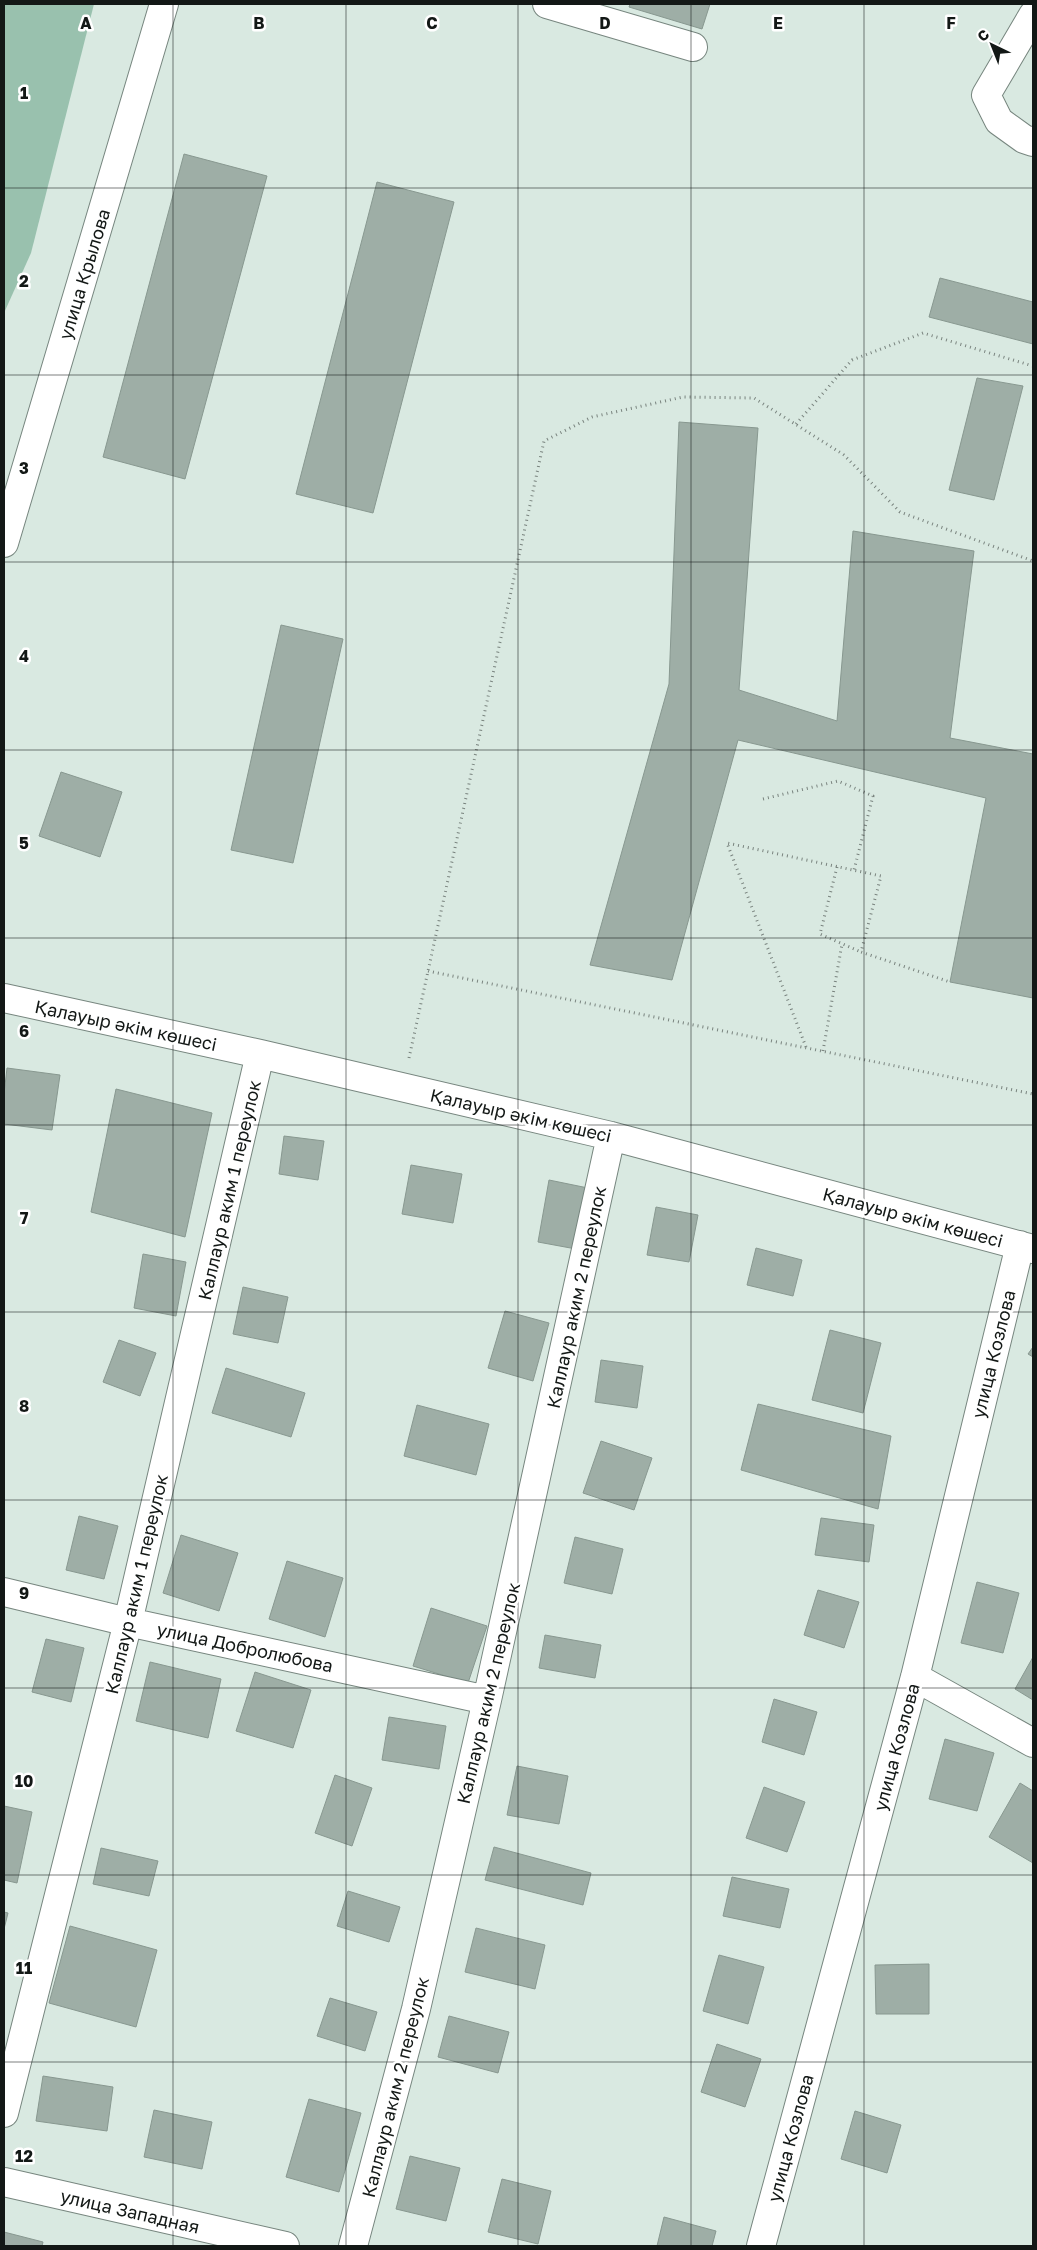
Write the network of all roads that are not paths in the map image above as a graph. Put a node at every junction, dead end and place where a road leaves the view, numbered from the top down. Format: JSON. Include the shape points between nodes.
{"nodes":[{"id":1,"x":164,"y":4,"type":"edge"},
{"id":2,"x":547,"y":4,"type":"edge"},
{"id":3,"x":1033,"y":15,"type":"edge"},
{"id":4,"x":692,"y":47,"type":"dead end"},
{"id":5,"x":1033,"y":142,"type":"edge"},
{"id":6,"x":4,"y":543,"type":"edge"},
{"id":7,"x":4,"y":998,"type":"edge"},
{"id":8,"x":260,"y":1054,"type":"junction"},
{"id":9,"x":611,"y":1136,"type":"junction"},
{"id":10,"x":1026,"y":1247,"type":"edge"},
{"id":11,"x":4,"y":1592,"type":"edge"},
{"id":12,"x":128,"y":1622,"type":"junction"},
{"id":13,"x":915,"y":1677,"type":"junction"},
{"id":14,"x":487,"y":1700,"type":"junction"},
{"id":15,"x":1033,"y":1743,"type":"edge"},
{"id":16,"x":4,"y":2113,"type":"edge"},
{"id":17,"x":4,"y":2182,"type":"edge"},
{"id":18,"x":285,"y":2246,"type":"edge"},
{"id":19,"x":354,"y":2246,"type":"edge"},
{"id":20,"x":761,"y":2246,"type":"edge"}],
"edges":[{"from":1,"to":6,"type":"street","name":"улица Крылова"},
{"from":2,"to":4,"type":"street"},
{"from":3,"to":5,"type":"street","via":[[986,95],[999,121]]},
{"from":7,"to":8,"type":"street","name":"Қалауыр әкім көшесі"},
{"from":8,"to":9,"type":"street","name":"Қалауыр әкім көшесі"},
{"from":8,"to":12,"type":"street","name":"Каллаур аким 1 переулок"},
{"from":9,"to":10,"type":"street","name":"Қалауыр әкім көшесі"},
{"from":9,"to":14,"type":"street","name":"Каллаур аким 2 переулок"},
{"from":10,"to":13,"type":"street","name":"улица Козлова"},
{"from":11,"to":12,"type":"street","name":"улица Добролюбова"},
{"from":12,"to":14,"type":"street","name":"улица Добролюбова"},
{"from":12,"to":16,"type":"street","name":"Каллаур аким 1 переулок"},
{"from":13,"to":15,"type":"street"},
{"from":13,"to":20,"type":"street","name":"улица Козлова"},
{"from":14,"to":19,"type":"street","name":"Каллаур аким 2 переулок","via":[[416,2009]]},
{"from":17,"to":18,"type":"street","name":"улица Западная"}]}
